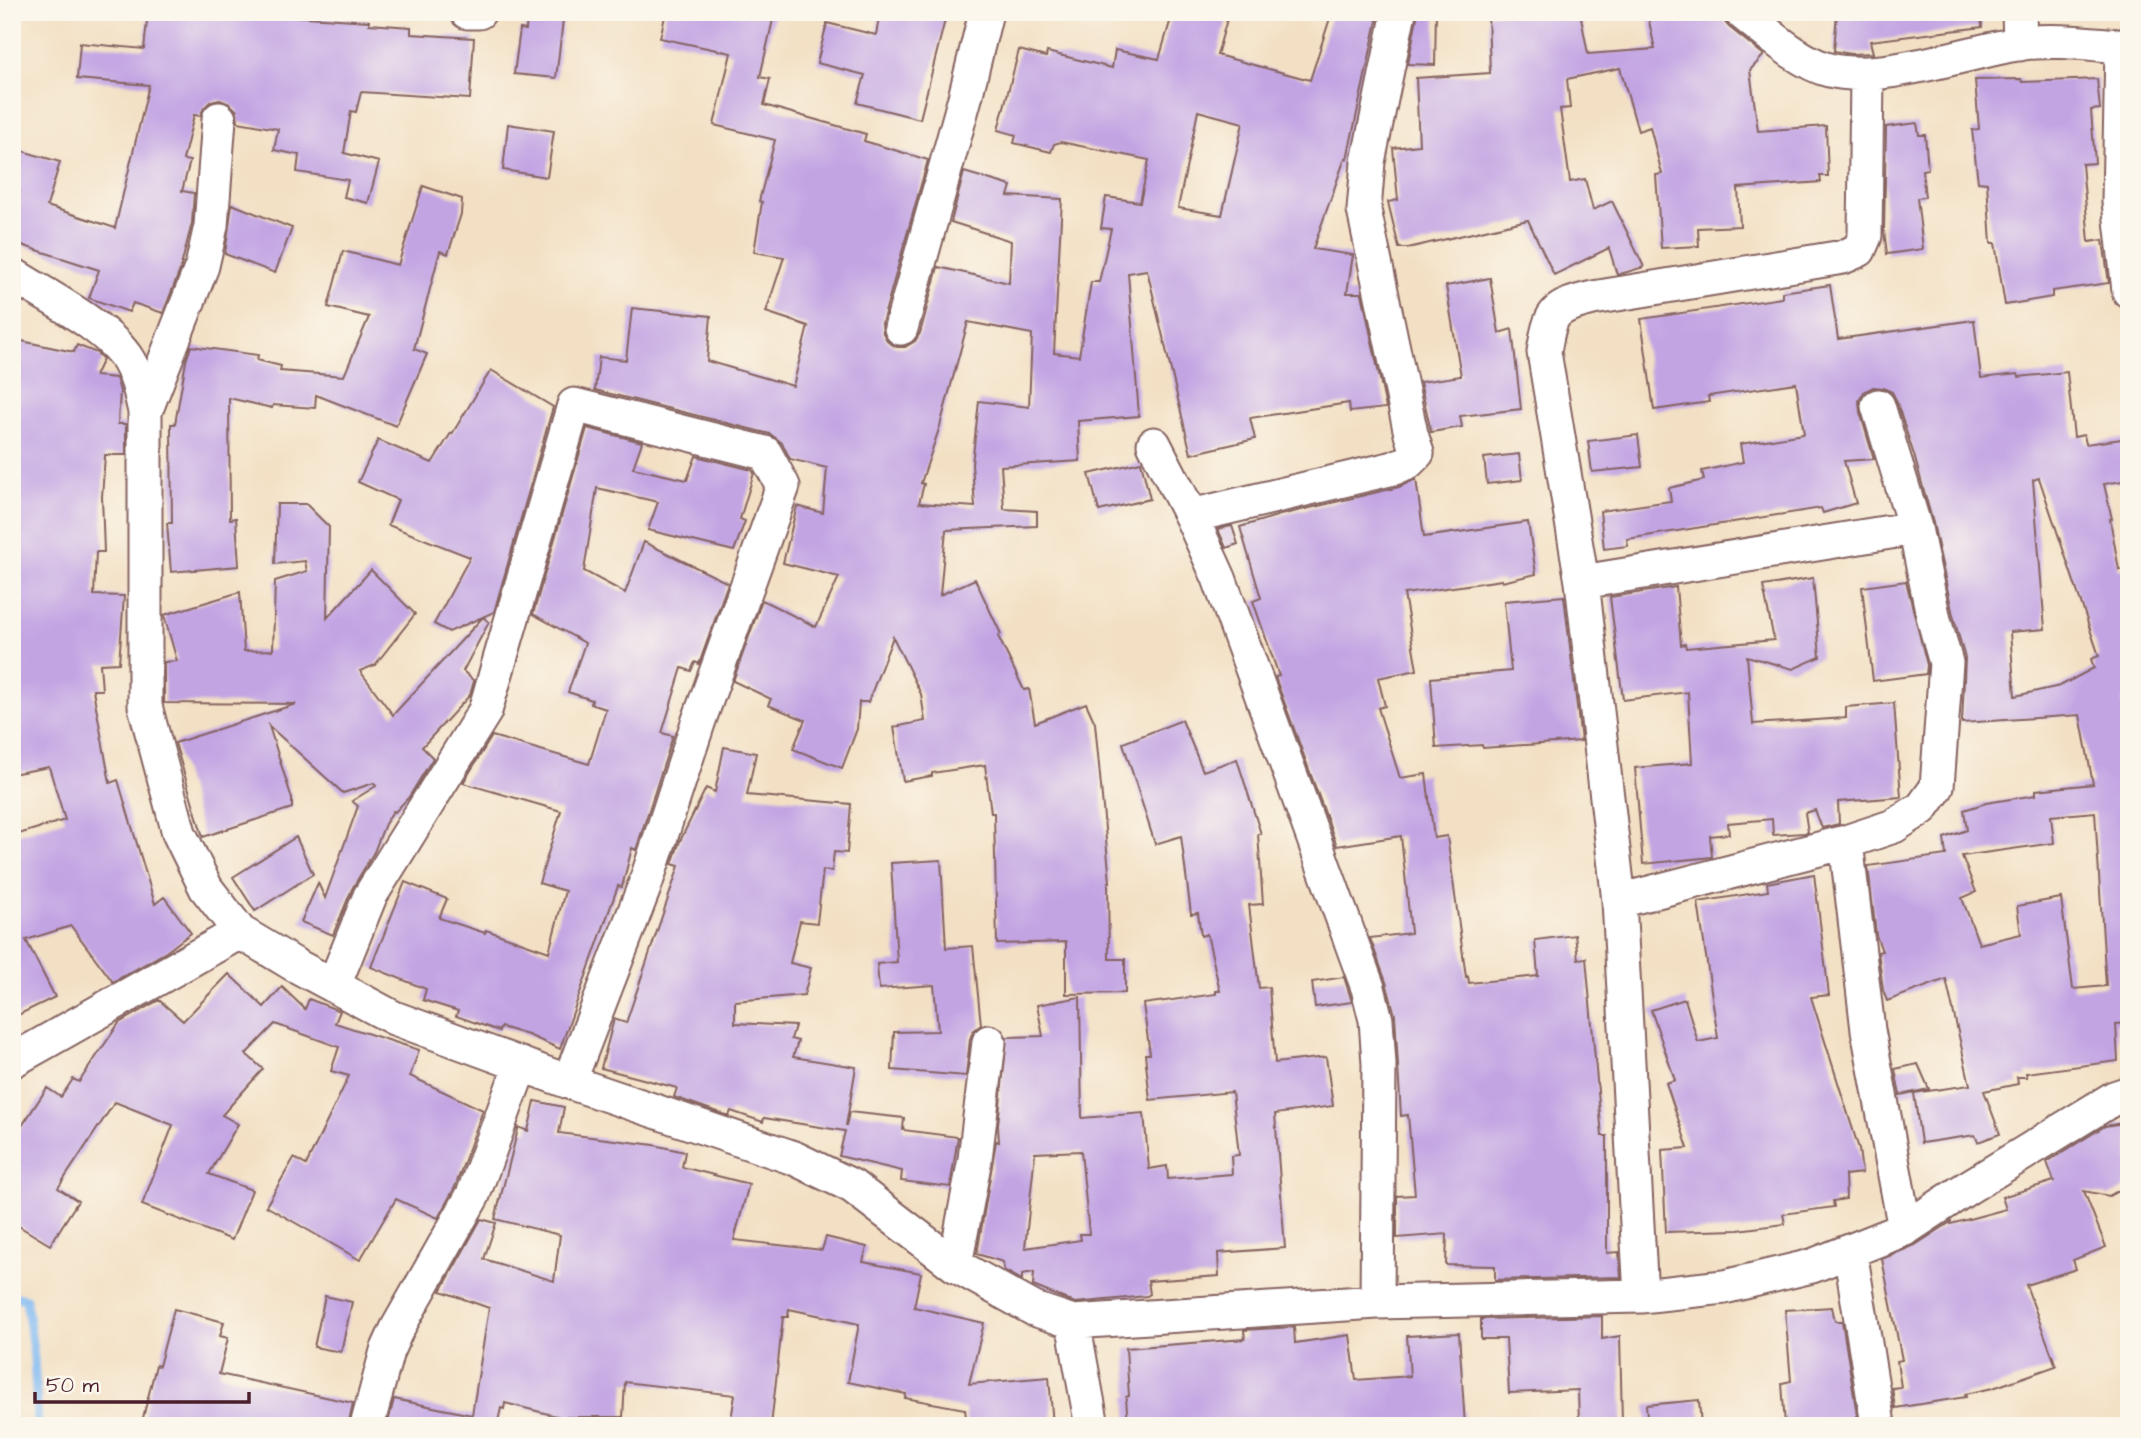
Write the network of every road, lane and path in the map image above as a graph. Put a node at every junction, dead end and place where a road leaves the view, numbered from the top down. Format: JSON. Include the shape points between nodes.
{"nodes":[{"id":1,"x":467,"y":12,"type":"edge"},
{"id":2,"x":479,"y":12,"type":"edge"},
{"id":3,"x":986,"y":12,"type":"edge"},
{"id":4,"x":1398,"y":12,"type":"edge"},
{"id":5,"x":1741,"y":12,"type":"edge"},
{"id":6,"x":2020,"y":28,"type":"edge"},
{"id":7,"x":2125,"y":47,"type":"edge"},
{"id":8,"x":1867,"y":75,"type":"junction"},
{"id":9,"x":219,"y":119,"type":"dead end"},
{"id":10,"x":12,"y":274,"type":"edge"},
{"id":11,"x":2129,"y":291,"type":"edge"},
{"id":12,"x":901,"y":328,"type":"dead end"},
{"id":13,"x":1878,"y":406,"type":"dead end"},
{"id":14,"x":145,"y":412,"type":"junction"},
{"id":15,"x":1154,"y":444,"type":"dead end"},
{"id":16,"x":1191,"y":516,"type":"junction"},
{"id":17,"x":1915,"y":528,"type":"junction"},
{"id":18,"x":1582,"y":582,"type":"junction"},
{"id":19,"x":1846,"y":842,"type":"junction"},
{"id":20,"x":1619,"y":901,"type":"junction"},
{"id":21,"x":240,"y":932,"type":"junction"},
{"id":22,"x":334,"y":985,"type":"junction"},
{"id":23,"x":989,"y":1042,"type":"dead end"},
{"id":24,"x":12,"y":1062,"type":"edge"},
{"id":25,"x":521,"y":1064,"type":"junction"},
{"id":26,"x":569,"y":1082,"type":"junction"},
{"id":27,"x":2129,"y":1093,"type":"edge"},
{"id":28,"x":1905,"y":1229,"type":"junction"},
{"id":29,"x":1850,"y":1251,"type":"junction"},
{"id":30,"x":955,"y":1265,"type":"junction"},
{"id":31,"x":1641,"y":1296,"type":"junction"},
{"id":32,"x":1377,"y":1302,"type":"junction"},
{"id":33,"x":1073,"y":1322,"type":"junction"},
{"id":34,"x":1878,"y":1424,"type":"dead end"},
{"id":35,"x":367,"y":1426,"type":"edge"},
{"id":36,"x":1092,"y":1426,"type":"edge"}],
"edges":[{"from":1,"to":2,"type":"street"},
{"from":3,"to":12,"type":"street"},
{"from":4,"to":16,"type":"street","via":[[1368,162],[1364,210],[1417,453],[1394,468]]},
{"from":5,"to":8,"type":"street","via":[[1792,52],[1827,70]]},
{"from":6,"to":7,"type":"street","via":[[2059,42]]},
{"from":6,"to":8,"type":"street"},
{"from":7,"to":11,"type":"street","via":[[2119,202]]},
{"from":8,"to":18,"type":"street","via":[[1866,236],[1859,250],[1843,257],[1593,298],[1565,305],[1549,322],[1544,352]]},
{"from":9,"to":14,"type":"street","via":[[211,226],[202,266]]},
{"from":10,"to":14,"type":"street","via":[[102,331],[128,359]]},
{"from":13,"to":17,"type":"street"},
{"from":14,"to":21,"type":"street","via":[[145,706],[179,833],[206,888]]},
{"from":15,"to":16,"type":"street"},
{"from":16,"to":32,"type":"street","via":[[1233,616],[1374,1009],[1379,1064]]},
{"from":17,"to":18,"type":"street"},
{"from":17,"to":19,"type":"street","via":[[1946,663],[1937,786],[1922,808],[1894,826]]},
{"from":18,"to":20,"type":"street"},
{"from":19,"to":20,"type":"street"},
{"from":19,"to":28,"type":"street","via":[[1868,1031]]},
{"from":20,"to":31,"type":"street"},
{"from":21,"to":22,"type":"street"},
{"from":21,"to":24,"type":"street"},
{"from":22,"to":25,"type":"street","via":[[394,1018]]},
{"from":22,"to":26,"type":"street","via":[[370,896],[485,712],[574,405],[765,453],[783,486],[645,886]]},
{"from":23,"to":30,"type":"street","via":[[975,1159]]},
{"from":25,"to":26,"type":"street"},
{"from":25,"to":35,"type":"street","via":[[472,1195],[387,1351]]},
{"from":26,"to":30,"type":"street","via":[[794,1158],[852,1186]]},
{"from":27,"to":28,"type":"street","via":[[2114,1098]]},
{"from":28,"to":29,"type":"street"},
{"from":29,"to":31,"type":"street","via":[[1724,1287]]},
{"from":29,"to":34,"type":"street"},
{"from":30,"to":33,"type":"street","via":[[1034,1309]]},
{"from":31,"to":32,"type":"street"},
{"from":32,"to":33,"type":"street"},
{"from":33,"to":36,"type":"street"}]}
